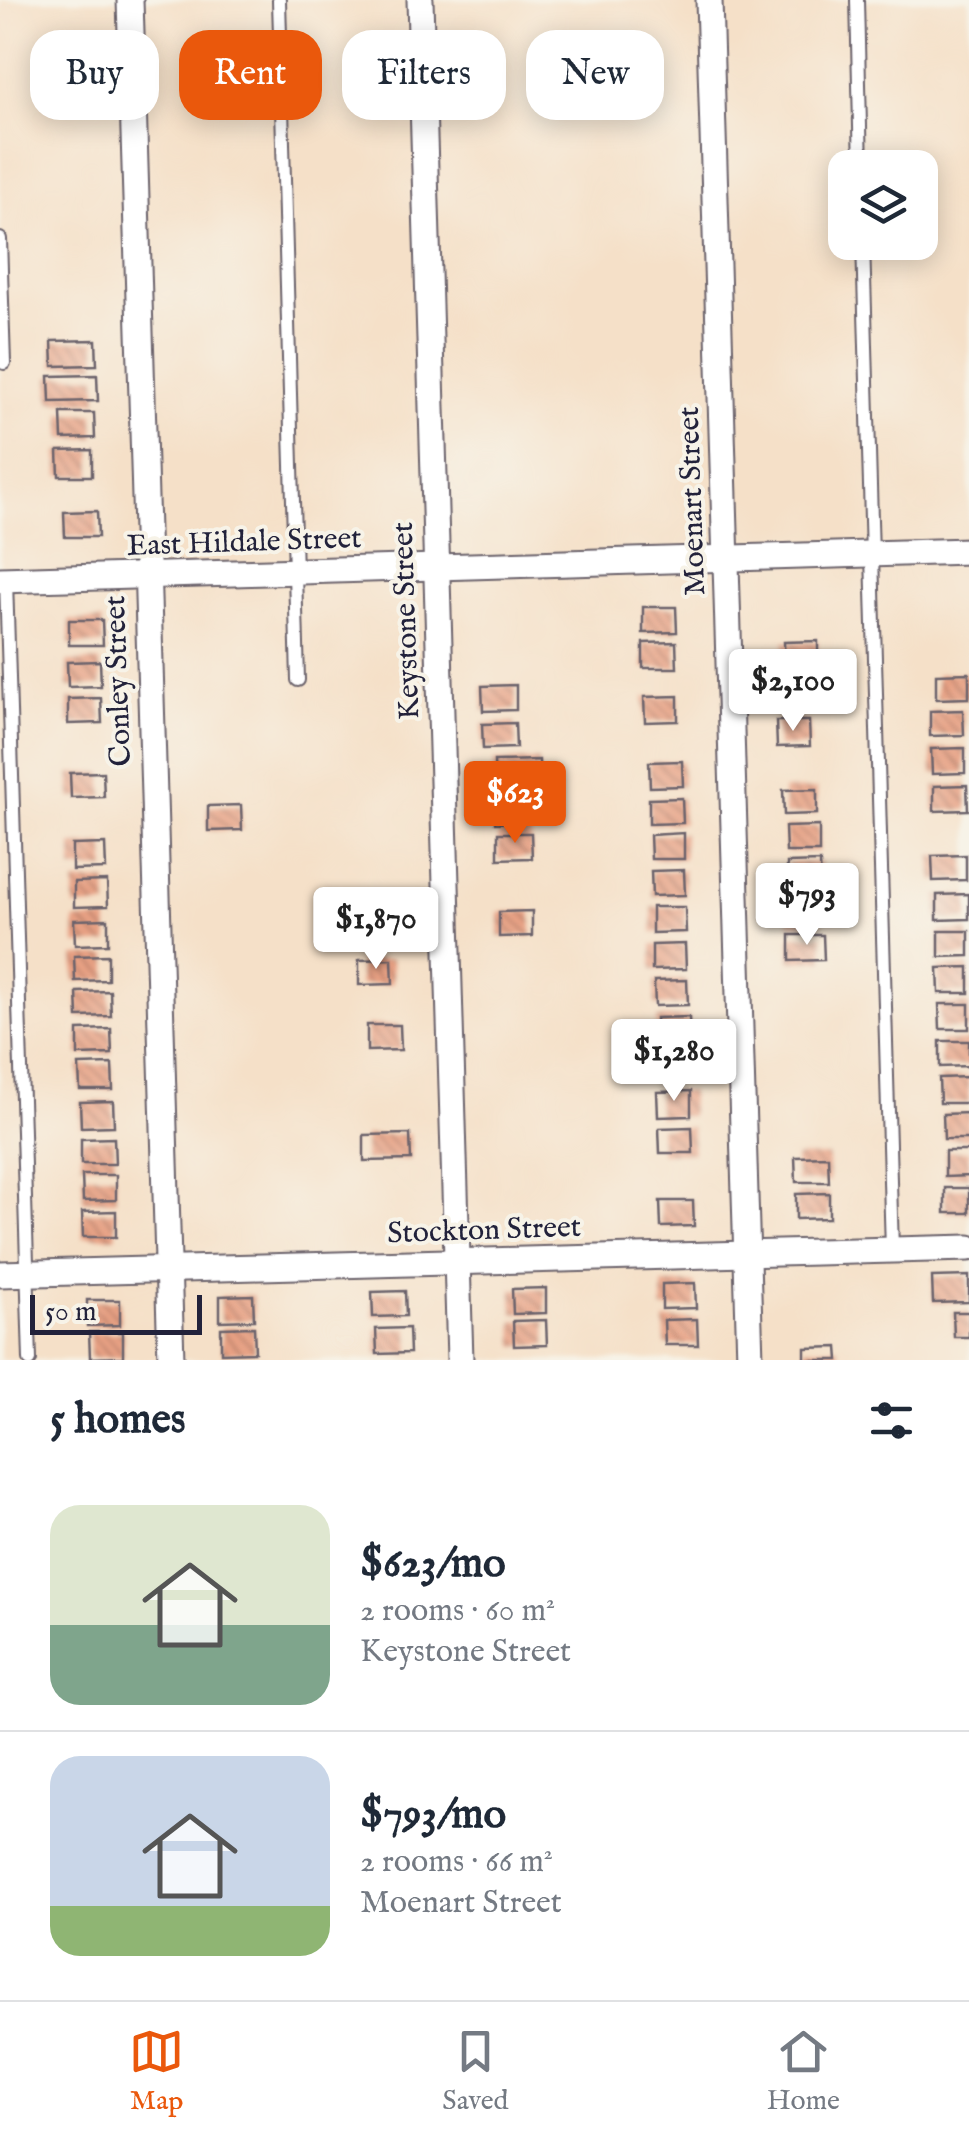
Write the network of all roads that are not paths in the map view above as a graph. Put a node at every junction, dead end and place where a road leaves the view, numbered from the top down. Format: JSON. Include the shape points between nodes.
{"nodes":[{"id":1,"x":130,"y":0,"type":"edge"},
{"id":2,"x":279,"y":0,"type":"edge"},
{"id":3,"x":420,"y":0,"type":"edge"},
{"id":4,"x":709,"y":0,"type":"edge"},
{"id":5,"x":857,"y":0,"type":"edge"},
{"id":6,"x":861,"y":150,"type":"edge"},
{"id":7,"x":0,"y":239,"type":"edge"},
{"id":8,"x":864,"y":260,"type":"edge"},
{"id":9,"x":4,"y":363,"type":"dead end"},
{"id":10,"x":969,"y":551,"type":"edge"},
{"id":11,"x":872,"y":554,"type":"junction"},
{"id":12,"x":726,"y":558,"type":"junction"},
{"id":13,"x":436,"y":567,"type":"junction"},
{"id":14,"x":295,"y":572,"type":"junction"},
{"id":15,"x":147,"y":576,"type":"junction"},
{"id":16,"x":3,"y":580,"type":"edge"},
{"id":17,"x":298,"y":680,"type":"dead end"},
{"id":18,"x":969,"y":1248,"type":"edge"},
{"id":19,"x":892,"y":1250,"type":"junction"},
{"id":20,"x":746,"y":1254,"type":"junction"},
{"id":21,"x":458,"y":1262,"type":"junction"},
{"id":22,"x":168,"y":1270,"type":"junction"},
{"id":23,"x":0,"y":1274,"type":"edge"},
{"id":24,"x":27,"y":1274,"type":"junction"},
{"id":25,"x":30,"y":1360,"type":"edge"},
{"id":26,"x":171,"y":1360,"type":"edge"},
{"id":27,"x":460,"y":1360,"type":"edge"},
{"id":28,"x":750,"y":1360,"type":"edge"}],
"edges":[{"from":1,"to":15,"type":"street","name":"Conley Street"},
{"from":2,"to":14,"type":"lane"},
{"from":3,"to":13,"type":"street","name":"Keystone Street"},
{"from":4,"to":12,"type":"street","name":"Moenart Street"},
{"from":5,"to":6,"type":"lane"},
{"from":7,"to":9,"type":"lane"},
{"from":8,"to":11,"type":"lane"},
{"from":10,"to":11,"type":"street","name":"East Hildale Street"},
{"from":11,"to":12,"type":"street","name":"East Hildale Street"},
{"from":11,"to":19,"type":"lane"},
{"from":12,"to":13,"type":"street","name":"East Hildale Street"},
{"from":12,"to":20,"type":"street","name":"Moenart Street"},
{"from":13,"to":14,"type":"street","name":"East Hildale Street"},
{"from":13,"to":21,"type":"street","name":"Keystone Street"},
{"from":14,"to":15,"type":"street","name":"East Hildale Street"},
{"from":14,"to":17,"type":"lane"},
{"from":15,"to":16,"type":"street","name":"East Hildale Street"},
{"from":15,"to":22,"type":"street","name":"Conley Street"},
{"from":16,"to":24,"type":"lane"},
{"from":18,"to":19,"type":"street","name":"Stockton Street"},
{"from":19,"to":20,"type":"street","name":"Stockton Street"},
{"from":20,"to":21,"type":"street","name":"Stockton Street"},
{"from":20,"to":28,"type":"street","name":"Moenart Street"},
{"from":21,"to":22,"type":"street","name":"Stockton Street"},
{"from":21,"to":27,"type":"street","name":"Keystone Street"},
{"from":22,"to":24,"type":"street","name":"Stockton Street"},
{"from":22,"to":26,"type":"street","name":"Conley Street"},
{"from":23,"to":24,"type":"street","name":"Stockton Street"},
{"from":24,"to":25,"type":"lane"}]}
